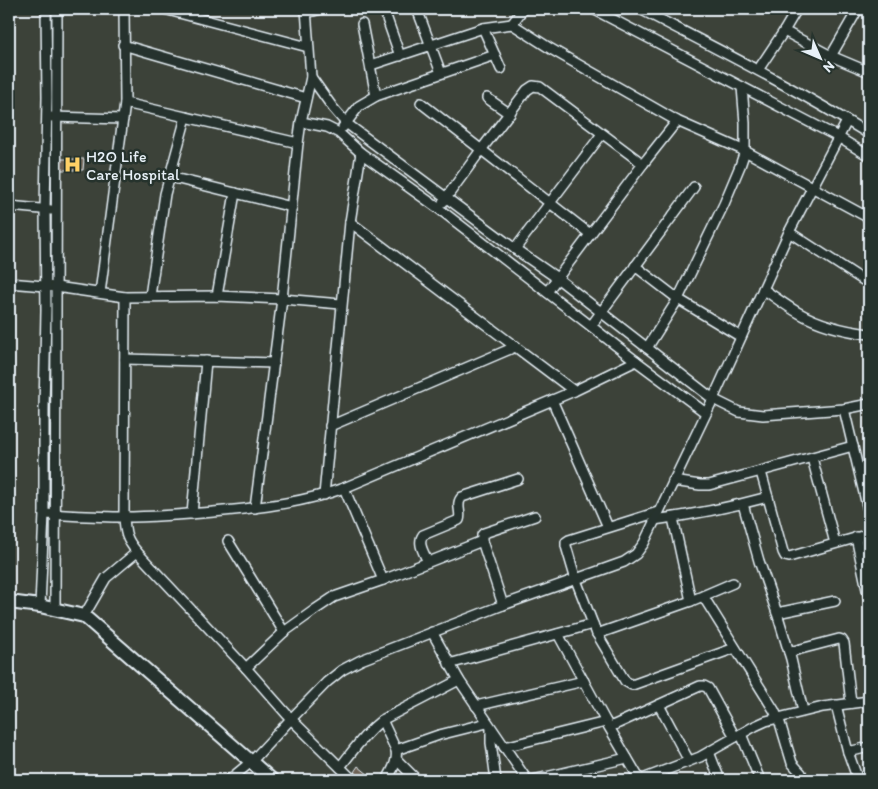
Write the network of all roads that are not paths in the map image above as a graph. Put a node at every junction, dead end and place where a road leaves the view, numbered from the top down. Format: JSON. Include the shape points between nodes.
{"nodes":[{"id":1,"x":46,"y":9,"type":"edge"},
{"id":2,"x":57,"y":9,"type":"edge"},
{"id":3,"x":124,"y":9,"type":"edge"},
{"id":4,"x":164,"y":9,"type":"edge"},
{"id":5,"x":321,"y":9,"type":"edge"},
{"id":6,"x":417,"y":9,"type":"edge"},
{"id":7,"x":523,"y":9,"type":"edge"},
{"id":8,"x":593,"y":9,"type":"edge"},
{"id":9,"x":640,"y":9,"type":"edge"},
{"id":10,"x":797,"y":9,"type":"edge"},
{"id":11,"x":858,"y":9,"type":"edge"},
{"id":12,"x":306,"y":11,"type":"edge"},
{"id":13,"x":386,"y":16,"type":"dead end"},
{"id":14,"x":362,"y":24,"type":"dead end"},
{"id":15,"x":512,"y":24,"type":"junction"},
{"id":16,"x":483,"y":28,"type":"junction"},
{"id":17,"x":784,"y":31,"type":"junction"},
{"id":18,"x":124,"y":45,"type":"junction"},
{"id":19,"x":431,"y":46,"type":"junction"},
{"id":20,"x":308,"y":47,"type":"junction"},
{"id":21,"x":495,"y":55,"type":"junction"},
{"id":22,"x":400,"y":56,"type":"junction"},
{"id":23,"x":831,"y":56,"type":"junction"},
{"id":24,"x":371,"y":65,"type":"junction"},
{"id":25,"x":501,"y":69,"type":"dead end"},
{"id":26,"x":758,"y":70,"type":"junction"},
{"id":27,"x":869,"y":72,"type":"edge"},
{"id":28,"x":441,"y":73,"type":"junction"},
{"id":29,"x":311,"y":77,"type":"junction"},
{"id":30,"x":742,"y":87,"type":"junction"},
{"id":31,"x":376,"y":96,"type":"junction"},
{"id":32,"x":306,"y":98,"type":"junction"},
{"id":33,"x":487,"y":98,"type":"dead end"},
{"id":34,"x":124,"y":103,"type":"junction"},
{"id":35,"x":421,"y":103,"type":"dead end"},
{"id":36,"x":510,"y":114,"type":"junction"},
{"id":37,"x":52,"y":117,"type":"junction"},
{"id":38,"x":186,"y":117,"type":"junction"},
{"id":39,"x":123,"y":119,"type":"junction"},
{"id":40,"x":677,"y":121,"type":"junction"},
{"id":41,"x":847,"y":121,"type":"junction"},
{"id":42,"x":301,"y":122,"type":"junction"},
{"id":43,"x":346,"y":123,"type":"junction"},
{"id":44,"x":339,"y":133,"type":"junction"},
{"id":45,"x":602,"y":134,"type":"junction"},
{"id":46,"x":869,"y":134,"type":"edge"},
{"id":47,"x":838,"y":138,"type":"junction"},
{"id":48,"x":298,"y":143,"type":"junction"},
{"id":49,"x":481,"y":150,"type":"junction"},
{"id":50,"x":745,"y":151,"type":"junction"},
{"id":51,"x":361,"y":153,"type":"junction"},
{"id":52,"x":869,"y":156,"type":"edge"},
{"id":53,"x":643,"y":164,"type":"junction"},
{"id":54,"x":170,"y":177,"type":"junction"},
{"id":55,"x":694,"y":187,"type":"dead end"},
{"id":56,"x":812,"y":188,"type":"junction"},
{"id":57,"x":235,"y":193,"type":"junction"},
{"id":58,"x":446,"y":197,"type":"junction"},
{"id":59,"x":550,"y":202,"type":"junction"},
{"id":60,"x":9,"y":206,"type":"edge"},
{"id":61,"x":292,"y":207,"type":"junction"},
{"id":62,"x":438,"y":208,"type":"junction"},
{"id":63,"x":45,"y":210,"type":"junction"},
{"id":64,"x":56,"y":210,"type":"junction"},
{"id":65,"x":869,"y":218,"type":"edge"},
{"id":66,"x":350,"y":222,"type":"junction"},
{"id":67,"x":789,"y":232,"type":"junction"},
{"id":68,"x":590,"y":234,"type":"junction"},
{"id":69,"x":515,"y":249,"type":"junction"},
{"id":70,"x":635,"y":266,"type":"junction"},
{"id":71,"x":557,"y":278,"type":"junction"},
{"id":72,"x":863,"y":280,"type":"dead end"},
{"id":73,"x":9,"y":282,"type":"edge"},
{"id":74,"x":46,"y":287,"type":"junction"},
{"id":75,"x":56,"y":287,"type":"junction"},
{"id":76,"x":763,"y":289,"type":"junction"},
{"id":77,"x":546,"y":292,"type":"junction"},
{"id":78,"x":100,"y":293,"type":"junction"},
{"id":79,"x":125,"y":296,"type":"junction"},
{"id":80,"x":150,"y":296,"type":"junction"},
{"id":81,"x":218,"y":296,"type":"junction"},
{"id":82,"x":282,"y":299,"type":"junction"},
{"id":83,"x":678,"y":299,"type":"junction"},
{"id":84,"x":341,"y":304,"type":"junction"},
{"id":85,"x":600,"y":312,"type":"junction"},
{"id":86,"x":592,"y":326,"type":"junction"},
{"id":87,"x":869,"y":334,"type":"edge"},
{"id":88,"x":741,"y":337,"type":"junction"},
{"id":89,"x":515,"y":346,"type":"junction"},
{"id":90,"x":647,"y":348,"type":"junction"},
{"id":91,"x":125,"y":360,"type":"junction"},
{"id":92,"x":206,"y":361,"type":"junction"},
{"id":93,"x":636,"y":361,"type":"junction"},
{"id":94,"x":274,"y":363,"type":"junction"},
{"id":95,"x":574,"y":391,"type":"junction"},
{"id":96,"x":713,"y":399,"type":"junction"},
{"id":97,"x":552,"y":400,"type":"junction"},
{"id":98,"x":869,"y":404,"type":"edge"},
{"id":99,"x":844,"y":408,"type":"junction"},
{"id":100,"x":706,"y":413,"type":"junction"},
{"id":101,"x":330,"y":426,"type":"junction"},
{"id":102,"x":853,"y":446,"type":"junction"},
{"id":103,"x":812,"y":458,"type":"junction"},
{"id":104,"x":761,"y":472,"type":"junction"},
{"id":105,"x":518,"y":479,"type":"dead end"},
{"id":106,"x":673,"y":481,"type":"junction"},
{"id":107,"x":344,"y":488,"type":"junction"},
{"id":108,"x":324,"y":495,"type":"junction"},
{"id":109,"x":768,"y":497,"type":"junction"},
{"id":110,"x":743,"y":504,"type":"junction"},
{"id":111,"x":255,"y":508,"type":"junction"},
{"id":112,"x":44,"y":514,"type":"junction"},
{"id":113,"x":55,"y":514,"type":"junction"},
{"id":114,"x":192,"y":514,"type":"junction"},
{"id":115,"x":869,"y":514,"type":"edge"},
{"id":116,"x":535,"y":516,"type":"dead end"},
{"id":117,"x":656,"y":516,"type":"junction"},
{"id":118,"x":124,"y":517,"type":"junction"},
{"id":119,"x":674,"y":518,"type":"junction"},
{"id":120,"x":608,"y":527,"type":"junction"},
{"id":121,"x":869,"y":534,"type":"edge"},
{"id":122,"x":856,"y":537,"type":"junction"},
{"id":123,"x":482,"y":540,"type":"junction"},
{"id":124,"x":228,"y":541,"type":"dead end"},
{"id":125,"x":835,"y":543,"type":"junction"},
{"id":126,"x":136,"y":552,"type":"junction"},
{"id":127,"x":428,"y":562,"type":"junction"},
{"id":128,"x":383,"y":580,"type":"junction"},
{"id":129,"x":576,"y":580,"type":"junction"},
{"id":130,"x":733,"y":583,"type":"dead end"},
{"id":131,"x":703,"y":596,"type":"junction"},
{"id":132,"x":869,"y":599,"type":"edge"},
{"id":133,"x":691,"y":601,"type":"junction"},
{"id":134,"x":835,"y":601,"type":"dead end"},
{"id":135,"x":9,"y":602,"type":"edge"},
{"id":136,"x":503,"y":605,"type":"junction"},
{"id":137,"x":40,"y":606,"type":"junction"},
{"id":138,"x":55,"y":610,"type":"junction"},
{"id":139,"x":777,"y":614,"type":"junction"},
{"id":140,"x":84,"y":616,"type":"junction"},
{"id":141,"x":592,"y":624,"type":"junction"},
{"id":142,"x":284,"y":632,"type":"junction"},
{"id":143,"x":432,"y":632,"type":"junction"},
{"id":144,"x":558,"y":634,"type":"junction"},
{"id":145,"x":597,"y":634,"type":"junction"},
{"id":146,"x":735,"y":648,"type":"junction"},
{"id":147,"x":789,"y":652,"type":"junction"},
{"id":148,"x":449,"y":664,"type":"junction"},
{"id":149,"x":246,"y":668,"type":"junction"},
{"id":150,"x":459,"y":680,"type":"junction"},
{"id":151,"x":584,"y":681,"type":"junction"},
{"id":152,"x":869,"y":701,"type":"edge"},
{"id":153,"x":852,"y":703,"type":"junction"},
{"id":154,"x":660,"y":705,"type":"junction"},
{"id":155,"x":836,"y":705,"type":"junction"},
{"id":156,"x":476,"y":706,"type":"junction"},
{"id":157,"x":803,"y":711,"type":"junction"},
{"id":158,"x":778,"y":717,"type":"junction"},
{"id":159,"x":290,"y":719,"type":"junction"},
{"id":160,"x":382,"y":720,"type":"junction"},
{"id":161,"x":489,"y":725,"type":"junction"},
{"id":162,"x":608,"y":725,"type":"junction"},
{"id":163,"x":738,"y":736,"type":"junction"},
{"id":164,"x":504,"y":747,"type":"junction"},
{"id":165,"x":869,"y":747,"type":"edge"},
{"id":166,"x":396,"y":750,"type":"junction"},
{"id":167,"x":709,"y":752,"type":"junction"},
{"id":168,"x":848,"y":752,"type":"junction"},
{"id":169,"x":627,"y":758,"type":"junction"},
{"id":170,"x":397,"y":760,"type":"junction"},
{"id":171,"x":690,"y":761,"type":"junction"},
{"id":172,"x":251,"y":762,"type":"junction"},
{"id":173,"x":340,"y":767,"type":"junction"},
{"id":174,"x":229,"y":780,"type":"edge"},
{"id":175,"x":272,"y":780,"type":"edge"},
{"id":176,"x":354,"y":780,"type":"edge"},
{"id":177,"x":387,"y":780,"type":"edge"},
{"id":178,"x":417,"y":780,"type":"edge"},
{"id":179,"x":496,"y":780,"type":"edge"},
{"id":180,"x":527,"y":780,"type":"edge"},
{"id":181,"x":533,"y":780,"type":"edge"},
{"id":182,"x":640,"y":780,"type":"edge"},
{"id":183,"x":720,"y":780,"type":"edge"},
{"id":184,"x":760,"y":780,"type":"edge"},
{"id":185,"x":804,"y":780,"type":"edge"},
{"id":186,"x":858,"y":780,"type":"edge"}],
"edges":[{"from":1,"to":37,"type":"street"},
{"from":2,"to":37,"type":"street"},
{"from":3,"to":18,"type":"street"},
{"from":4,"to":20,"type":"street"},
{"from":5,"to":12,"type":"street"},
{"from":6,"to":19,"type":"street"},
{"from":7,"to":15,"type":"street"},
{"from":8,"to":30,"type":"street"},
{"from":9,"to":26,"type":"street"},
{"from":10,"to":17,"type":"street"},
{"from":11,"to":23,"type":"street"},
{"from":12,"to":20,"type":"street"},
{"from":13,"to":22,"type":"street"},
{"from":14,"to":24,"type":"street"},
{"from":15,"to":16,"type":"street"},
{"from":15,"to":40,"type":"street"},
{"from":16,"to":19,"type":"street"},
{"from":16,"to":21,"type":"street"},
{"from":17,"to":23,"type":"street"},
{"from":17,"to":26,"type":"street"},
{"from":18,"to":32,"type":"street"},
{"from":18,"to":34,"type":"street"},
{"from":19,"to":22,"type":"street"},
{"from":19,"to":28,"type":"street"},
{"from":20,"to":29,"type":"street"},
{"from":21,"to":25,"type":"street"},
{"from":21,"to":28,"type":"street"},
{"from":22,"to":24,"type":"street"},
{"from":23,"to":27,"type":"street"},
{"from":24,"to":31,"type":"street"},
{"from":26,"to":41,"type":"street"},
{"from":28,"to":31,"type":"street"},
{"from":29,"to":32,"type":"street"},
{"from":29,"to":43,"type":"street"},
{"from":30,"to":47,"type":"street"},
{"from":30,"to":50,"type":"street"},
{"from":31,"to":43,"type":"street","via":[[359,106]]},
{"from":32,"to":42,"type":"street"},
{"from":33,"to":36,"type":"street"},
{"from":34,"to":38,"type":"street"},
{"from":34,"to":39,"type":"street"},
{"from":35,"to":49,"type":"street"},
{"from":36,"to":45,"type":"street","via":[[527,90],[533,86],[540,87]]},
{"from":36,"to":49,"type":"street"},
{"from":37,"to":39,"type":"street"},
{"from":37,"to":63,"type":"street"},
{"from":37,"to":64,"type":"street"},
{"from":38,"to":48,"type":"street"},
{"from":38,"to":54,"type":"street"},
{"from":39,"to":78,"type":"street"},
{"from":40,"to":50,"type":"street"},
{"from":40,"to":53,"type":"street"},
{"from":41,"to":46,"type":"street"},
{"from":41,"to":47,"type":"street"},
{"from":42,"to":44,"type":"street"},
{"from":42,"to":48,"type":"street"},
{"from":43,"to":44,"type":"street"},
{"from":43,"to":58,"type":"street"},
{"from":44,"to":51,"type":"street"},
{"from":45,"to":53,"type":"street"},
{"from":45,"to":59,"type":"street"},
{"from":47,"to":52,"type":"street"},
{"from":47,"to":56,"type":"street"},
{"from":48,"to":61,"type":"street"},
{"from":49,"to":58,"type":"street"},
{"from":49,"to":59,"type":"street"},
{"from":50,"to":56,"type":"street"},
{"from":50,"to":83,"type":"street","via":[[724,204]]},
{"from":51,"to":62,"type":"street"},
{"from":51,"to":66,"type":"street"},
{"from":53,"to":68,"type":"street"},
{"from":54,"to":57,"type":"street"},
{"from":54,"to":80,"type":"street"},
{"from":55,"to":70,"type":"street"},
{"from":56,"to":65,"type":"street"},
{"from":56,"to":67,"type":"street"},
{"from":57,"to":61,"type":"street"},
{"from":57,"to":81,"type":"street"},
{"from":58,"to":62,"type":"street"},
{"from":58,"to":69,"type":"street"},
{"from":59,"to":68,"type":"street"},
{"from":59,"to":69,"type":"street"},
{"from":60,"to":63,"type":"street"},
{"from":61,"to":82,"type":"street"},
{"from":62,"to":77,"type":"street"},
{"from":63,"to":64,"type":"street"},
{"from":63,"to":74,"type":"street"},
{"from":64,"to":75,"type":"street"},
{"from":66,"to":84,"type":"street"},
{"from":66,"to":89,"type":"street"},
{"from":67,"to":72,"type":"street"},
{"from":67,"to":76,"type":"street"},
{"from":68,"to":71,"type":"street"},
{"from":69,"to":71,"type":"street"},
{"from":70,"to":83,"type":"street"},
{"from":70,"to":85,"type":"street"},
{"from":71,"to":77,"type":"street"},
{"from":71,"to":85,"type":"street"},
{"from":73,"to":74,"type":"street"},
{"from":74,"to":75,"type":"street"},
{"from":74,"to":112,"type":"street"},
{"from":75,"to":78,"type":"street"},
{"from":75,"to":113,"type":"street"},
{"from":76,"to":87,"type":"street","via":[[799,313],[826,325]]},
{"from":76,"to":88,"type":"street"},
{"from":77,"to":86,"type":"street"},
{"from":78,"to":79,"type":"street"},
{"from":79,"to":80,"type":"street"},
{"from":79,"to":91,"type":"street"},
{"from":80,"to":81,"type":"street"},
{"from":81,"to":82,"type":"street"},
{"from":82,"to":84,"type":"street"},
{"from":82,"to":94,"type":"street"},
{"from":83,"to":88,"type":"street"},
{"from":83,"to":90,"type":"street"},
{"from":84,"to":101,"type":"street"},
{"from":85,"to":86,"type":"street"},
{"from":85,"to":90,"type":"street"},
{"from":86,"to":93,"type":"street"},
{"from":88,"to":96,"type":"street"},
{"from":89,"to":95,"type":"street"},
{"from":89,"to":101,"type":"street"},
{"from":90,"to":96,"type":"street"},
{"from":91,"to":92,"type":"street"},
{"from":91,"to":118,"type":"street"},
{"from":92,"to":94,"type":"street"},
{"from":92,"to":114,"type":"street"},
{"from":93,"to":95,"type":"street"},
{"from":93,"to":100,"type":"street"},
{"from":94,"to":111,"type":"street"},
{"from":95,"to":97,"type":"street"},
{"from":96,"to":99,"type":"street","via":[[739,412],[763,416]]},
{"from":96,"to":100,"type":"street"},
{"from":97,"to":107,"type":"street"},
{"from":97,"to":120,"type":"street"},
{"from":98,"to":99,"type":"street"},
{"from":99,"to":102,"type":"street"},
{"from":100,"to":106,"type":"street"},
{"from":101,"to":108,"type":"street"},
{"from":102,"to":103,"type":"street"},
{"from":102,"to":115,"type":"street"},
{"from":103,"to":104,"type":"street"},
{"from":103,"to":125,"type":"street"},
{"from":104,"to":106,"type":"street","via":[[709,485]]},
{"from":104,"to":109,"type":"street"},
{"from":105,"to":127,"type":"street","via":[[462,497],[458,504],[459,520],[420,539]]},
{"from":106,"to":117,"type":"street"},
{"from":107,"to":108,"type":"street"},
{"from":107,"to":128,"type":"street"},
{"from":108,"to":111,"type":"street"},
{"from":109,"to":110,"type":"street"},
{"from":109,"to":125,"type":"street","via":[[785,556]]},
{"from":110,"to":119,"type":"street"},
{"from":110,"to":139,"type":"street"},
{"from":111,"to":114,"type":"street"},
{"from":112,"to":113,"type":"street"},
{"from":112,"to":137,"type":"street"},
{"from":113,"to":118,"type":"street"},
{"from":113,"to":138,"type":"street"},
{"from":114,"to":118,"type":"street"},
{"from":116,"to":123,"type":"street","via":[[484,533]]},
{"from":117,"to":119,"type":"street"},
{"from":117,"to":120,"type":"street"},
{"from":117,"to":129,"type":"street","via":[[636,554],[624,562]]},
{"from":118,"to":126,"type":"street","via":[[128,540]]},
{"from":119,"to":133,"type":"street"},
{"from":120,"to":129,"type":"street","via":[[566,542]]},
{"from":121,"to":122,"type":"street"},
{"from":122,"to":125,"type":"street"},
{"from":122,"to":132,"type":"street"},
{"from":123,"to":127,"type":"street"},
{"from":123,"to":136,"type":"street"},
{"from":124,"to":142,"type":"street"},
{"from":126,"to":140,"type":"street","via":[[106,578]]},
{"from":126,"to":149,"type":"street"},
{"from":127,"to":128,"type":"street"},
{"from":128,"to":142,"type":"street","via":[[334,597]]},
{"from":129,"to":136,"type":"street"},
{"from":129,"to":141,"type":"street"},
{"from":130,"to":131,"type":"street"},
{"from":131,"to":133,"type":"street"},
{"from":131,"to":146,"type":"street"},
{"from":133,"to":145,"type":"street"},
{"from":134,"to":139,"type":"street"},
{"from":135,"to":137,"type":"street"},
{"from":136,"to":143,"type":"street"},
{"from":137,"to":138,"type":"street"},
{"from":138,"to":140,"type":"street"},
{"from":139,"to":147,"type":"street"},
{"from":140,"to":172,"type":"street"},
{"from":141,"to":144,"type":"street"},
{"from":141,"to":145,"type":"street"},
{"from":142,"to":149,"type":"street"},
{"from":143,"to":148,"type":"street"},
{"from":143,"to":159,"type":"street","via":[[342,670]]},
{"from":144,"to":148,"type":"street"},
{"from":144,"to":151,"type":"street"},
{"from":145,"to":146,"type":"street","via":[[625,681],[632,685]]},
{"from":146,"to":158,"type":"street"},
{"from":147,"to":153,"type":"street","via":[[842,640]]},
{"from":147,"to":157,"type":"street"},
{"from":148,"to":150,"type":"street"},
{"from":149,"to":159,"type":"street"},
{"from":150,"to":156,"type":"street"},
{"from":150,"to":160,"type":"street"},
{"from":151,"to":156,"type":"street"},
{"from":151,"to":162,"type":"street"},
{"from":152,"to":153,"type":"street"},
{"from":153,"to":155,"type":"street"},
{"from":154,"to":162,"type":"street"},
{"from":154,"to":163,"type":"street","via":[[704,686]]},
{"from":154,"to":171,"type":"street"},
{"from":155,"to":157,"type":"street"},
{"from":155,"to":168,"type":"street"},
{"from":156,"to":161,"type":"street"},
{"from":157,"to":158,"type":"street"},
{"from":158,"to":163,"type":"street"},
{"from":158,"to":185,"type":"street","via":[[792,763]]},
{"from":159,"to":172,"type":"street"},
{"from":159,"to":173,"type":"street"},
{"from":160,"to":166,"type":"street"},
{"from":160,"to":173,"type":"street"},
{"from":161,"to":164,"type":"street"},
{"from":161,"to":166,"type":"street"},
{"from":161,"to":179,"type":"street"},
{"from":162,"to":164,"type":"street"},
{"from":162,"to":169,"type":"street"},
{"from":163,"to":167,"type":"street"},
{"from":163,"to":184,"type":"street"},
{"from":164,"to":180,"type":"street"},
{"from":165,"to":168,"type":"street"},
{"from":166,"to":170,"type":"street"},
{"from":167,"to":171,"type":"street"},
{"from":167,"to":183,"type":"street"},
{"from":168,"to":186,"type":"street"},
{"from":169,"to":181,"type":"street"},
{"from":169,"to":182,"type":"street"},
{"from":170,"to":177,"type":"street"},
{"from":170,"to":178,"type":"street"},
{"from":171,"to":182,"type":"street"},
{"from":172,"to":174,"type":"street"},
{"from":172,"to":175,"type":"street"},
{"from":173,"to":176,"type":"street"}]}
